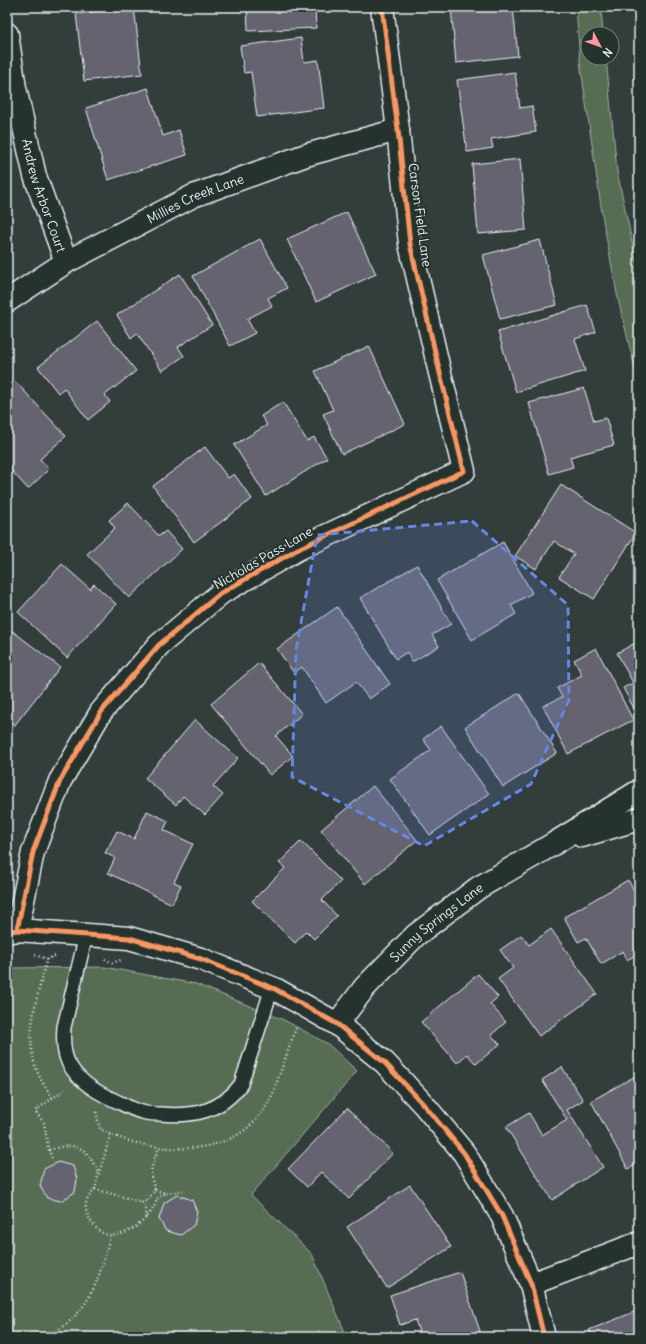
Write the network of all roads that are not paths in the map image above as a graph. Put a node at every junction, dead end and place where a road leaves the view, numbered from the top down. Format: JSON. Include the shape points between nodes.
{"nodes":[{"id":1,"x":382,"y":7,"type":"edge"},
{"id":2,"x":7,"y":34,"type":"edge"},
{"id":3,"x":398,"y":130,"type":"junction"},
{"id":4,"x":66,"y":262,"type":"junction"},
{"id":5,"x":7,"y":301,"type":"edge"},
{"id":6,"x":464,"y":470,"type":"joint"},
{"id":7,"x":639,"y":791,"type":"edge"},
{"id":8,"x":639,"y":819,"type":"edge"},
{"id":9,"x":556,"y":843,"type":"junction"},
{"id":10,"x":12,"y":931,"type":"edge"},
{"id":11,"x":86,"y":935,"type":"junction"},
{"id":12,"x":272,"y":988,"type":"junction"},
{"id":13,"x":337,"y":1024,"type":"junction"},
{"id":14,"x":639,"y":1243,"type":"edge"},
{"id":15,"x":531,"y":1284,"type":"junction"},
{"id":16,"x":544,"y":1337,"type":"edge"}],
"edges":[{"from":1,"to":3,"type":"street","name":"Carson Field Lane"},
{"from":2,"to":4,"type":"street","name":"Andrew Arbor Court","via":[[35,176]]},
{"from":3,"to":4,"type":"street","name":"Millies Creek Lane","via":[[306,155],[194,196]]},
{"from":3,"to":6,"type":"street","name":"Carson Field Lane","via":[[410,244]]},
{"from":4,"to":5,"type":"street","name":"Millies Creek Lane"},
{"from":6,"to":10,"type":"street","name":"Nicholas Pass Lane","via":[[292,552],[221,593],[159,645],[101,712],[60,781],[32,852]]},
{"from":7,"to":9,"type":"street","name":"Sunny Springs Lane"},
{"from":8,"to":9,"type":"street","name":"Sunny Springs Lane"},
{"from":9,"to":13,"type":"street","name":"Sunny Springs Lane","via":[[478,888],[416,935],[364,987]]},
{"from":10,"to":11,"type":"street"},
{"from":11,"to":12,"type":"street","via":[[129,938],[201,959]]},
{"from":11,"to":12,"type":"lane","via":[[64,1027],[63,1042],[68,1064],[85,1084],[142,1112],[193,1114],[223,1103],[235,1092],[241,1084]]},
{"from":12,"to":13,"type":"street"},
{"from":13,"to":15,"type":"street","via":[[385,1063],[464,1153],[502,1216]]},
{"from":14,"to":15,"type":"street"},
{"from":15,"to":16,"type":"street"}]}
